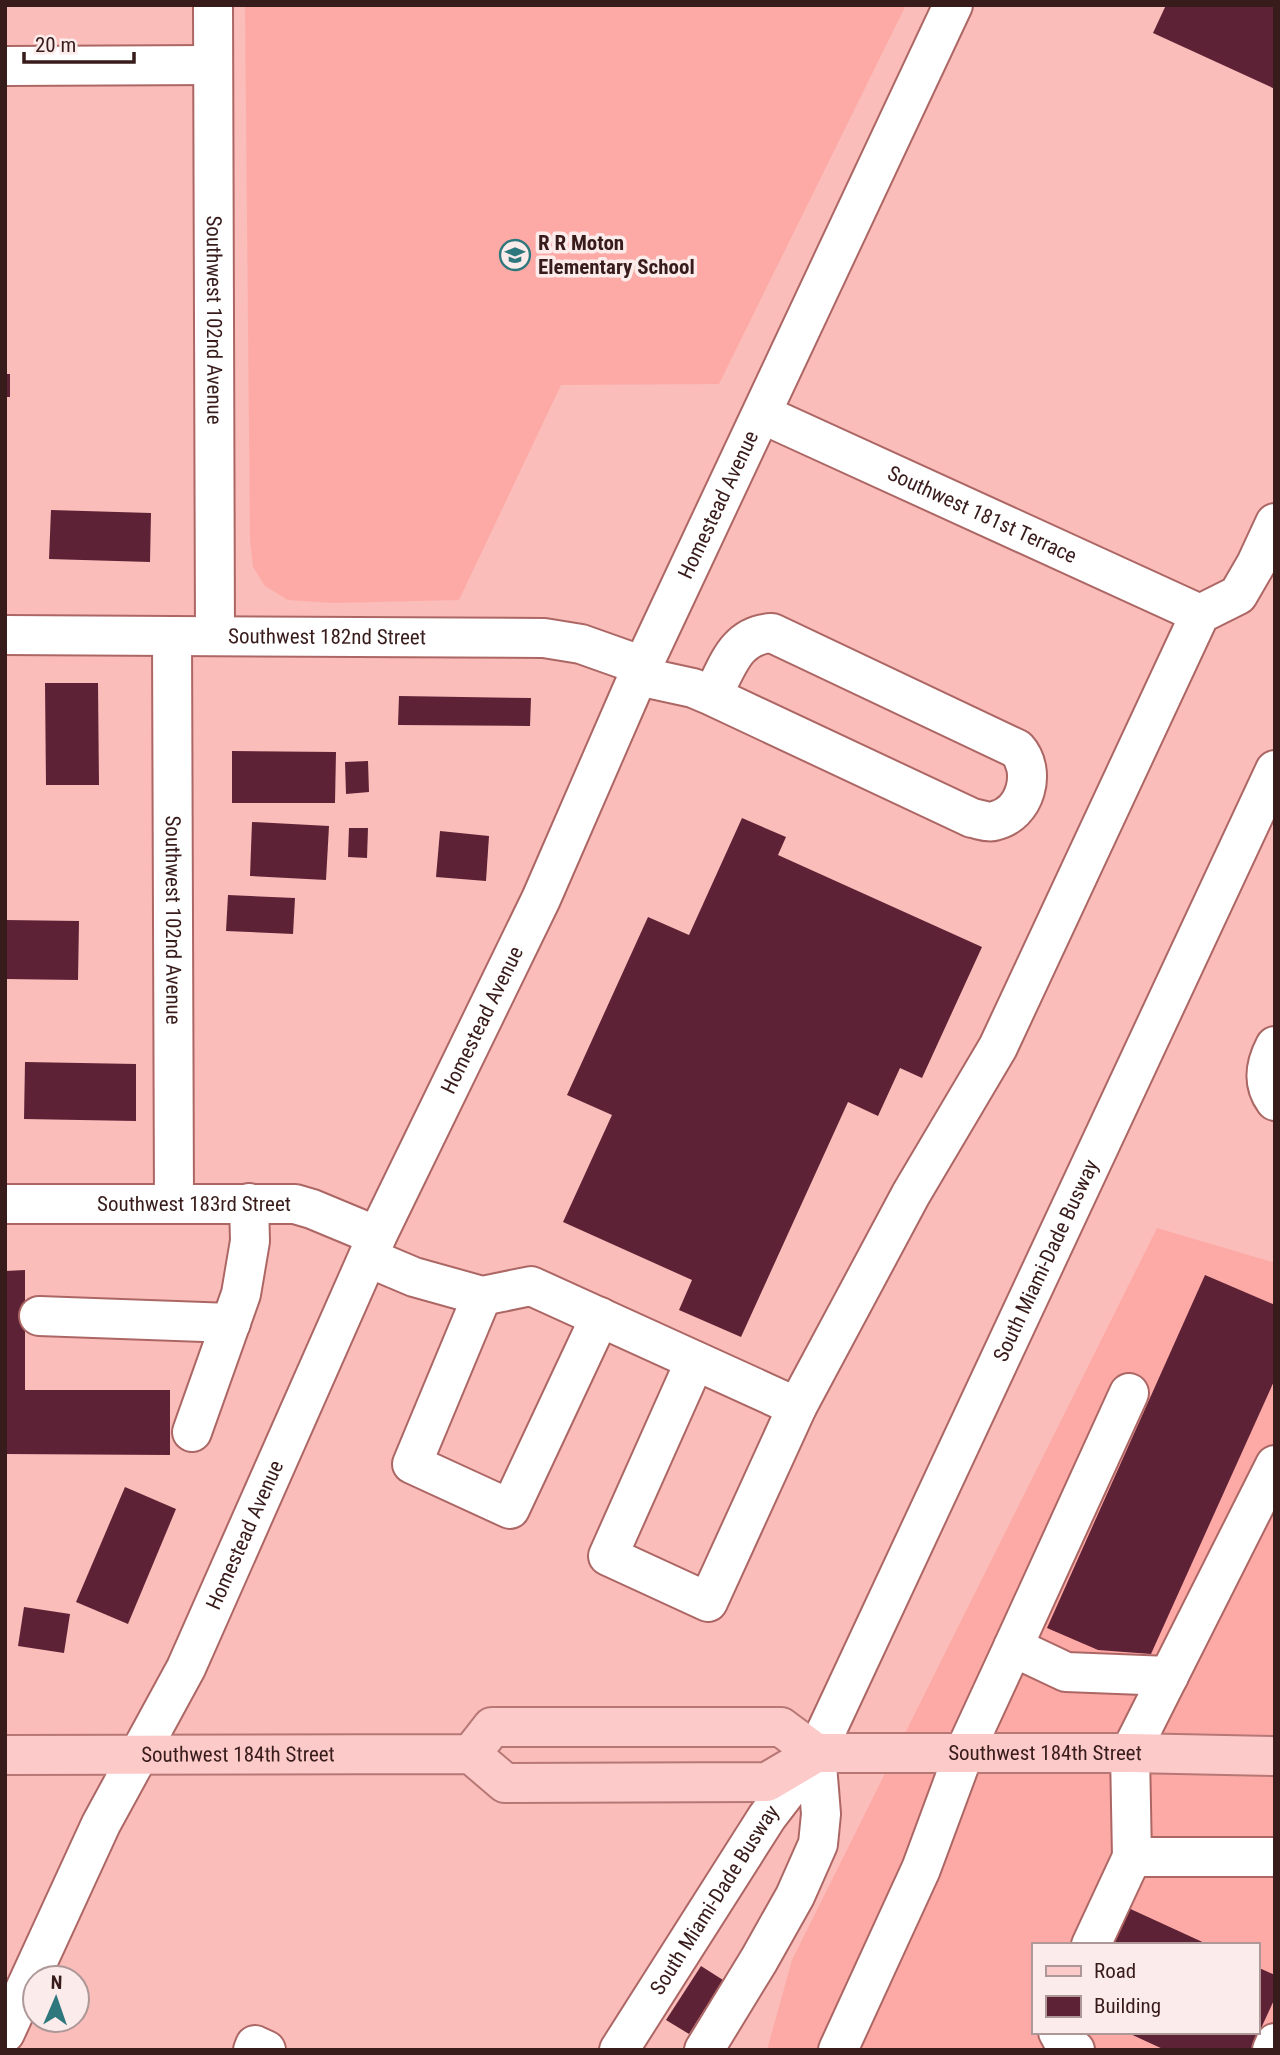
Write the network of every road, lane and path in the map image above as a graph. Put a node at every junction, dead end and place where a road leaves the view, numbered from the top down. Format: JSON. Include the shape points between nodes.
{"nodes":[{"id":1,"x":213,"y":5,"type":"edge"},
{"id":2,"x":953,"y":5,"type":"edge"},
{"id":3,"x":213,"y":65,"type":"junction"},
{"id":4,"x":5,"y":66,"type":"edge"},
{"id":5,"x":762,"y":414,"type":"junction"},
{"id":6,"x":1275,"y":523,"type":"edge"},
{"id":7,"x":1200,"y":614,"type":"junction"},
{"id":8,"x":5,"y":635,"type":"edge"},
{"id":9,"x":172,"y":636,"type":"junction"},
{"id":10,"x":215,"y":636,"type":"junction"},
{"id":11,"x":641,"y":671,"type":"junction"},
{"id":12,"x":712,"y":695,"type":"junction"},
{"id":13,"x":1275,"y":770,"type":"edge"},
{"id":14,"x":1275,"y":1046,"type":"edge"},
{"id":15,"x":1275,"y":1101,"type":"edge"},
{"id":16,"x":174,"y":1203,"type":"junction"},
{"id":17,"x":249,"y":1203,"type":"junction"},
{"id":18,"x":5,"y":1204,"type":"edge"},
{"id":19,"x":373,"y":1247,"type":"junction"},
{"id":20,"x":482,"y":1296,"type":"junction"},
{"id":21,"x":39,"y":1316,"type":"dead end"},
{"id":22,"x":600,"y":1317,"type":"junction"},
{"id":23,"x":231,"y":1323,"type":"junction"},
{"id":24,"x":695,"y":1361,"type":"junction"},
{"id":25,"x":1129,"y":1393,"type":"dead end"},
{"id":26,"x":797,"y":1407,"type":"junction"},
{"id":27,"x":192,"y":1432,"type":"dead end"},
{"id":28,"x":1275,"y":1465,"type":"edge"},
{"id":29,"x":1013,"y":1647,"type":"junction"},
{"id":30,"x":1169,"y":1676,"type":"junction"},
{"id":31,"x":816,"y":1753,"type":"junction"},
{"id":32,"x":964,"y":1753,"type":"junction"},
{"id":33,"x":1130,"y":1753,"type":"junction"},
{"id":34,"x":471,"y":1754,"type":"junction"},
{"id":35,"x":5,"y":1755,"type":"edge"},
{"id":36,"x":138,"y":1755,"type":"junction"},
{"id":37,"x":1275,"y":1756,"type":"edge"},
{"id":38,"x":1132,"y":1857,"type":"junction"},
{"id":39,"x":1275,"y":1857,"type":"edge"},
{"id":40,"x":1092,"y":1943,"type":"edge"},
{"id":41,"x":5,"y":2033,"type":"edge"},
{"id":42,"x":1057,"y":2034,"type":"edge"},
{"id":43,"x":1059,"y":2034,"type":"edge"},
{"id":44,"x":1275,"y":2043,"type":"edge"},
{"id":45,"x":253,"y":2050,"type":"edge"},
{"id":46,"x":265,"y":2050,"type":"edge"},
{"id":47,"x":619,"y":2050,"type":"edge"},
{"id":48,"x":704,"y":2050,"type":"edge"},
{"id":49,"x":838,"y":2050,"type":"edge"},
{"id":50,"x":1046,"y":2050,"type":"edge"},
{"id":51,"x":1075,"y":2050,"type":"edge"},
{"id":52,"x":1272,"y":2050,"type":"edge"}],
"edges":[{"from":1,"to":3,"type":"street","name":"Southwest 102nd Avenue"},
{"from":2,"to":5,"type":"street","name":"Homestead Avenue"},
{"from":3,"to":4,"type":"street"},
{"from":3,"to":10,"type":"street","name":"Southwest 102nd Avenue"},
{"from":5,"to":7,"type":"street","name":"Southwest 181st Terrace"},
{"from":5,"to":11,"type":"street","name":"Homestead Avenue"},
{"from":6,"to":7,"type":"street","via":[[1238,595]]},
{"from":7,"to":26,"type":"street","via":[[998,1047],[911,1194]]},
{"from":8,"to":9,"type":"street","name":"Southwest 182nd Street"},
{"from":9,"to":10,"type":"street","name":"Southwest 182nd Street"},
{"from":9,"to":16,"type":"street","name":"Southwest 102nd Avenue"},
{"from":10,"to":11,"type":"street","name":"Southwest 182nd Street","via":[[544,639],[580,644]]},
{"from":11,"to":12,"type":"street","name":"Southwest 182nd Street"},
{"from":11,"to":19,"type":"street","name":"Homestead Avenue","via":[[541,899]]},
{"from":12,"to":12,"type":"street","name":"Southwest 182nd Street","via":[[972,818],[992,822],[1010,816],[1028,781],[1026,759],[1017,749],[772,633],[756,634],[742,642]]},
{"from":13,"to":31,"type":"street","name":"South Miami-Dade Busway"},
{"from":14,"to":15,"type":"street","via":[[1265,1076]]},
{"from":16,"to":17,"type":"street","name":"Southwest 183rd Street"},
{"from":16,"to":18,"type":"street","name":"Southwest 183rd Street"},
{"from":17,"to":19,"type":"street","name":"Southwest 183rd Street","via":[[304,1206]]},
{"from":17,"to":23,"type":"street","via":[[250,1241]]},
{"from":19,"to":20,"type":"street","name":"Southwest 183rd Street","via":[[414,1277]]},
{"from":19,"to":36,"type":"street","name":"Homestead Avenue","via":[[186,1668]]},
{"from":20,"to":22,"type":"street","via":[[531,1286]]},
{"from":20,"to":22,"type":"street","via":[[412,1464],[510,1509]]},
{"from":21,"to":23,"type":"street"},
{"from":22,"to":24,"type":"street"},
{"from":23,"to":27,"type":"street"},
{"from":24,"to":26,"type":"street"},
{"from":24,"to":26,"type":"street","via":[[608,1556],[708,1602]]},
{"from":25,"to":29,"type":"street"},
{"from":28,"to":30,"type":"street"},
{"from":29,"to":30,"type":"street","via":[[1066,1672]]},
{"from":29,"to":32,"type":"street"},
{"from":30,"to":33,"type":"street"},
{"from":31,"to":32,"type":"main road","name":"Southwest 184th Street"},
{"from":31,"to":34,"type":"main road","via":[[767,1782],[505,1783]]},
{"from":31,"to":34,"type":"main road","via":[[781,1727],[492,1727]]},
{"from":31,"to":47,"type":"street","name":"South Miami-Dade Busway","via":[[767,1817]]},
{"from":31,"to":48,"type":"street","name":"South Miami-Dade Busway","via":[[821,1814],[818,1844],[795,1896]]},
{"from":32,"to":33,"type":"main road","name":"Southwest 184th Street"},
{"from":32,"to":49,"type":"street","via":[[921,1869]]},
{"from":33,"to":37,"type":"main road","name":"Southwest 184th Street"},
{"from":33,"to":38,"type":"street"},
{"from":34,"to":36,"type":"main road","name":"Southwest 184th Street"},
{"from":35,"to":36,"type":"main road","name":"Southwest 184th Street"},
{"from":36,"to":41,"type":"street","name":"Homestead Avenue","via":[[101,1824]]},
{"from":38,"to":39,"type":"street"},
{"from":38,"to":40,"type":"street"},
{"from":42,"to":50,"type":"street"},
{"from":43,"to":51,"type":"street","via":[[1065,2045]]},
{"from":44,"to":52,"type":"street"},
{"from":45,"to":46,"type":"street","via":[[255,2045]]}]}
